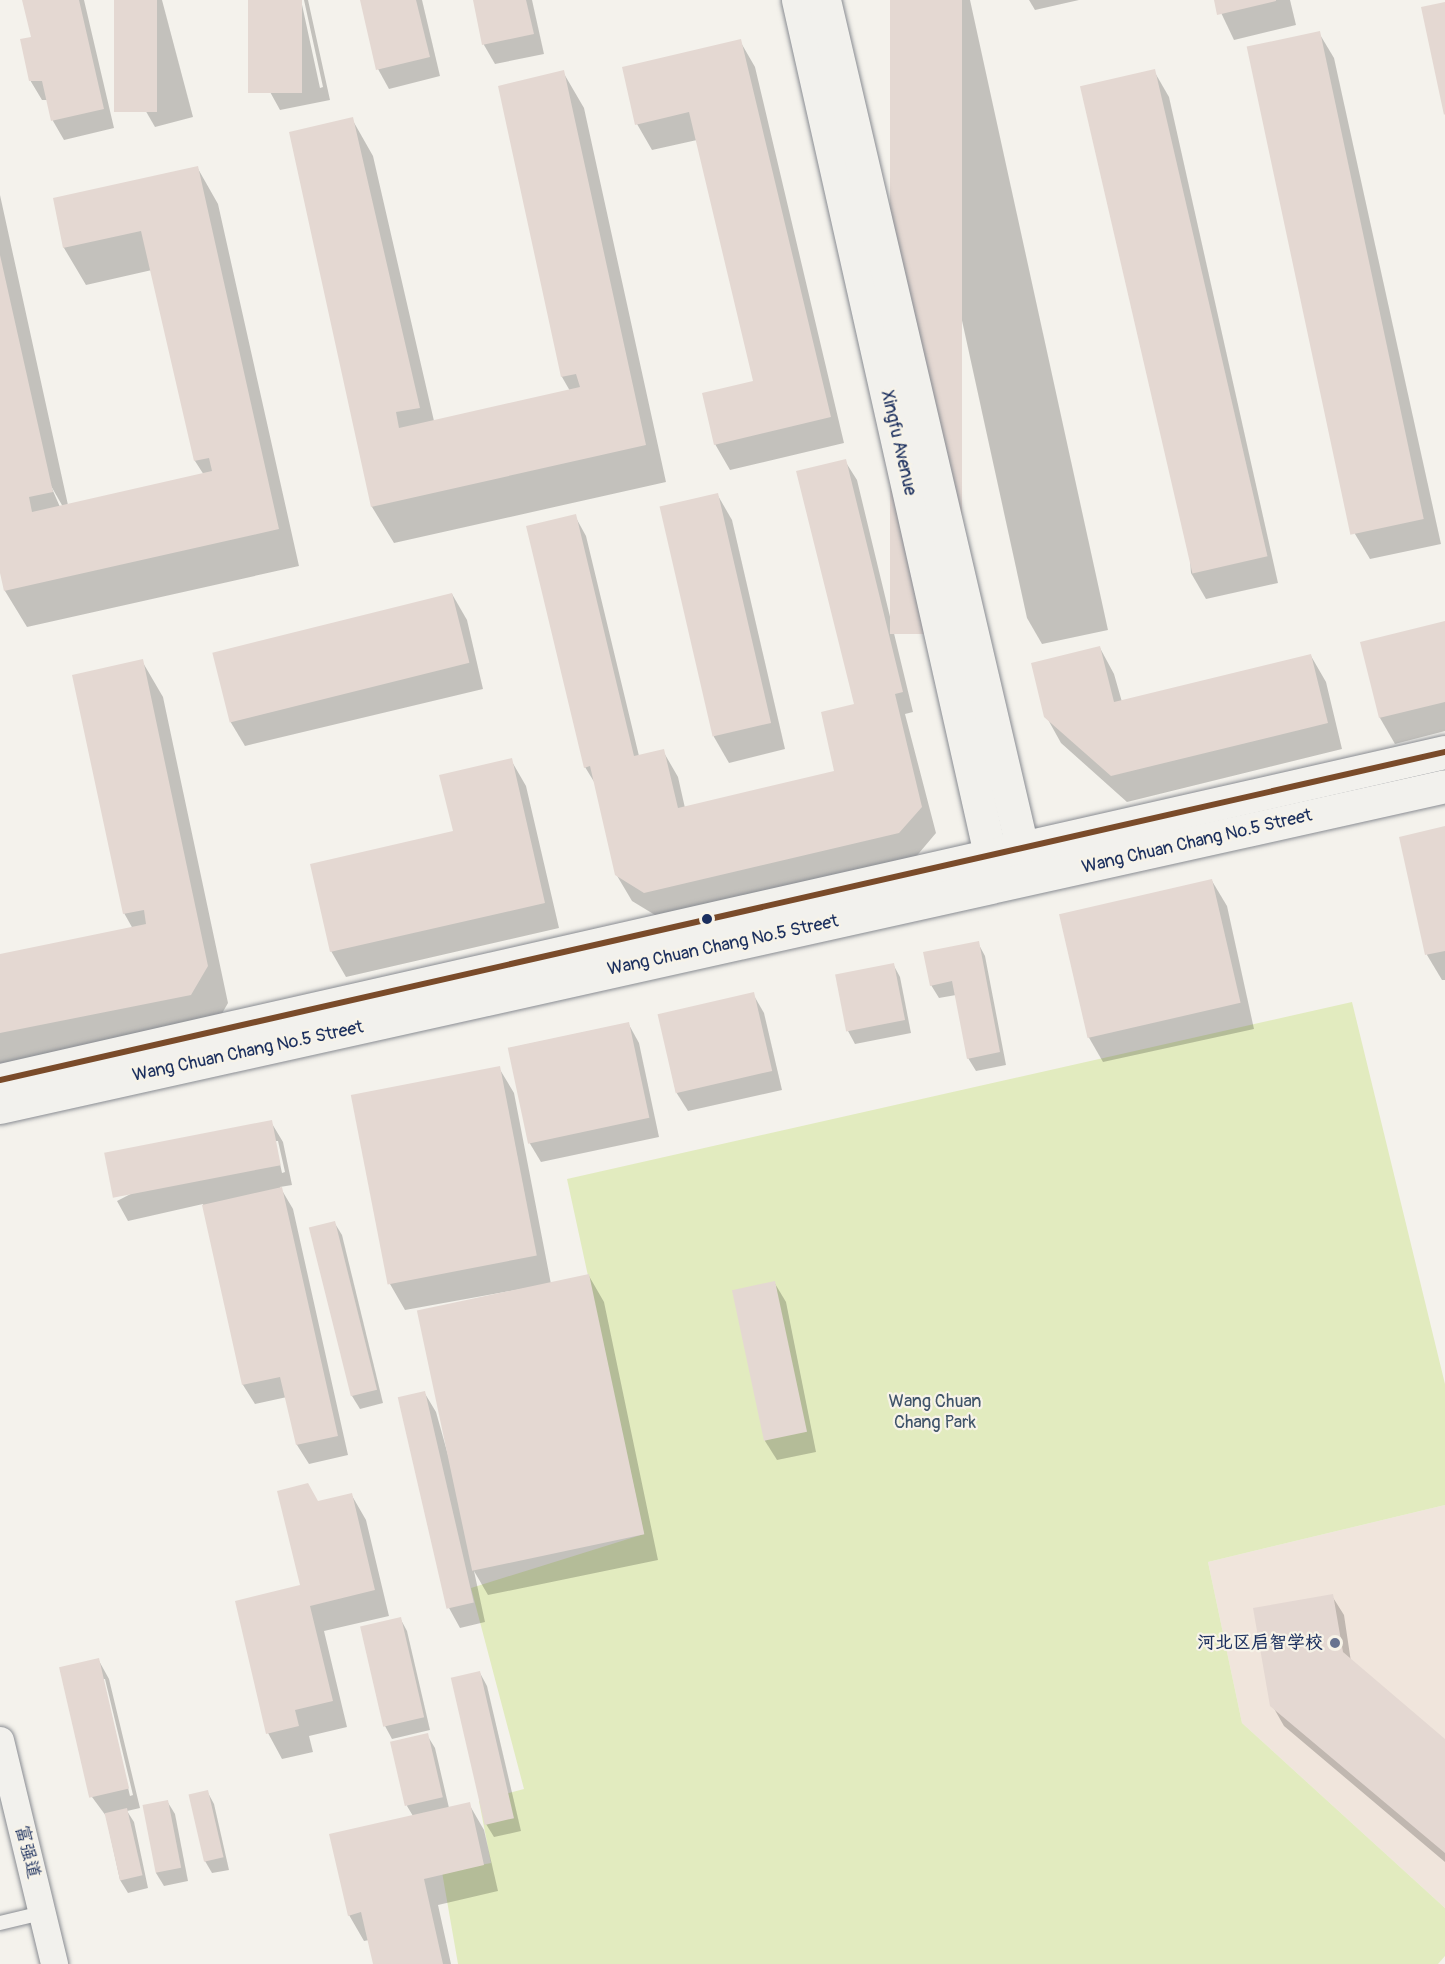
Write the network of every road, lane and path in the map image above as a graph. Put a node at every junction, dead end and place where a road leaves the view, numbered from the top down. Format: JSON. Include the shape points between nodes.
{"nodes":[{"id":1,"x":798,"y":0,"type":"edge"},
{"id":2,"x":824,"y":0,"type":"edge"},
{"id":3,"x":1445,"y":752,"type":"edge"},
{"id":4,"x":1445,"y":786,"type":"edge"},
{"id":5,"x":1023,"y":848,"type":"junction"},
{"id":6,"x":994,"y":870,"type":"junction"},
{"id":7,"x":1029,"y":880,"type":"junction"},
{"id":8,"x":0,"y":1080,"type":"edge"},
{"id":9,"x":0,"y":1107,"type":"edge"},
{"id":10,"x":0,"y":1740,"type":"edge"},
{"id":11,"x":42,"y":1913,"type":"junction"},
{"id":12,"x":0,"y":1923,"type":"edge"},
{"id":13,"x":54,"y":1964,"type":"edge"}],
"edges":[{"from":1,"to":6,"type":"street","name":"Xingfu Avenue"},
{"from":2,"to":5,"type":"street","name":"Xingfu Avenue"},
{"from":3,"to":5,"type":"street","name":"Wang Chuan Chang No.5 Street"},
{"from":4,"to":7,"type":"street","name":"Wang Chuan Chang No.5 Street"},
{"from":5,"to":6,"type":"street","name":"Wang Chuan Chang No.5 Street"},
{"from":5,"to":7,"type":"street","name":"Xingfu Avenue"},
{"from":6,"to":7,"type":"street","name":"Wang Chuan Chang No.5 Street"},
{"from":6,"to":8,"type":"street","name":"Wang Chuan Chang No.5 Street"},
{"from":6,"to":9,"type":"street","name":"Wang Chuan Chang No.5 Street"},
{"from":10,"to":11,"type":"street","name":"富强道"},
{"from":11,"to":12,"type":"lane"},
{"from":11,"to":13,"type":"street","name":"富强道"}]}
